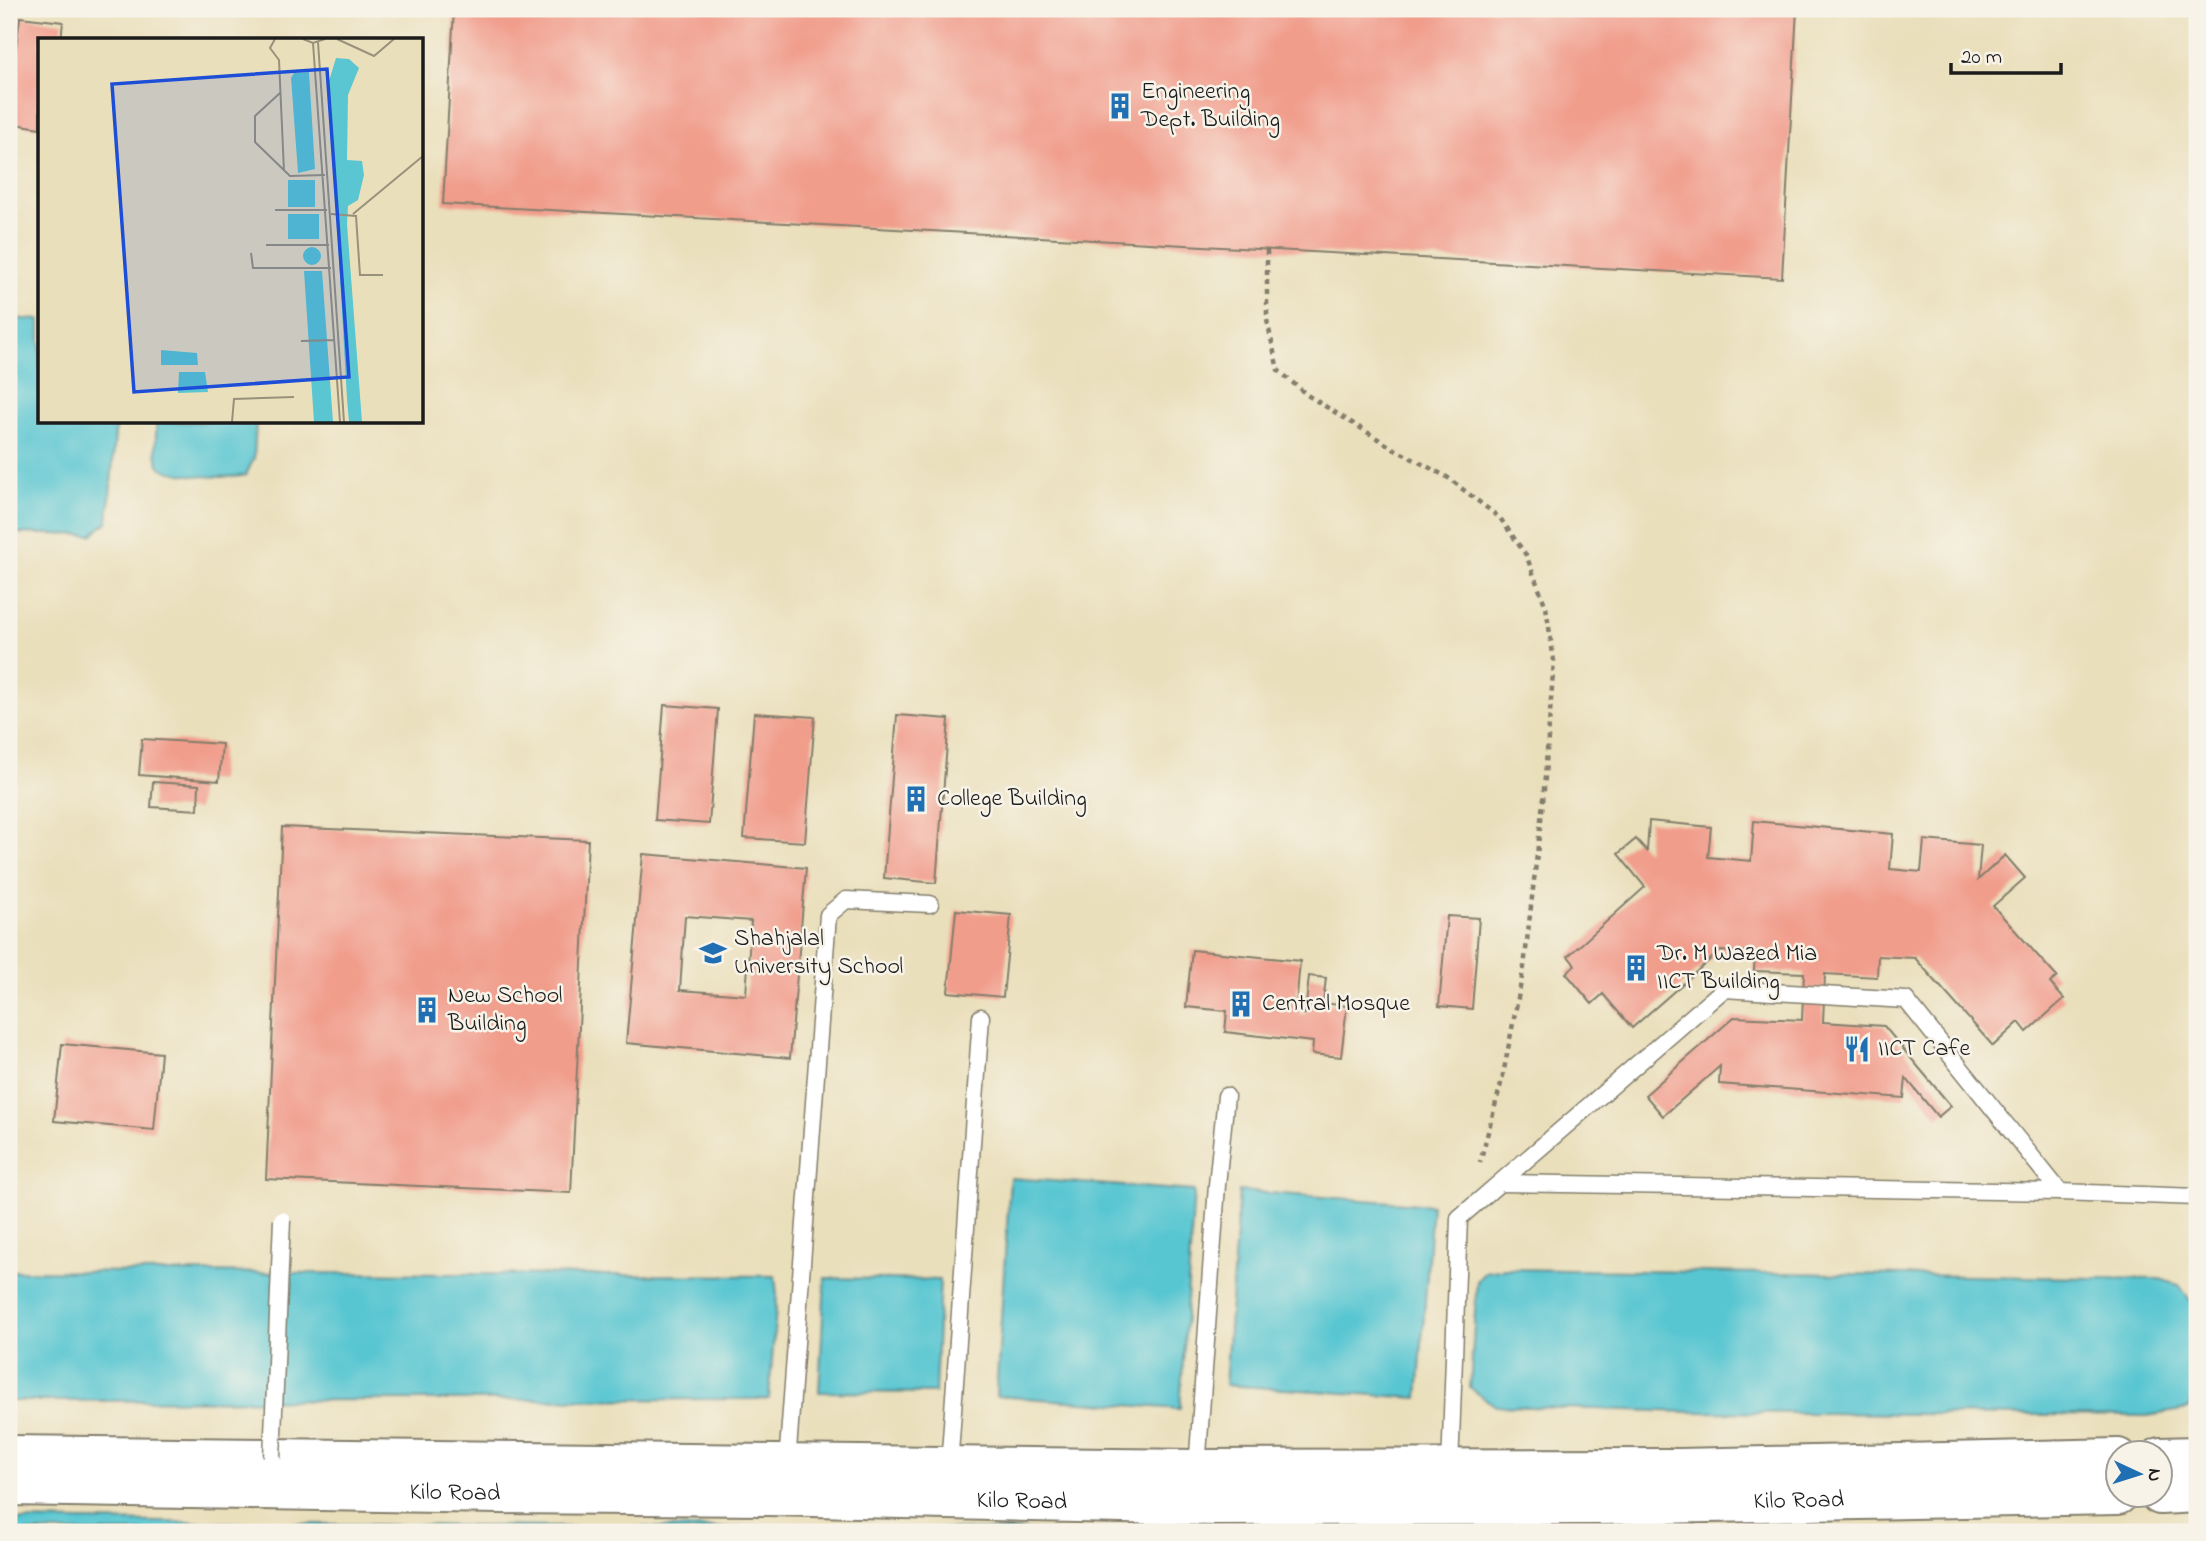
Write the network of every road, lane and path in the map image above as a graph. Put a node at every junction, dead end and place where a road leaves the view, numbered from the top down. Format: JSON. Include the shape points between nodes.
{"nodes":[{"id":1,"x":1267,"y":250,"type":"dead end"},
{"id":2,"x":930,"y":904,"type":"dead end"},
{"id":3,"x":981,"y":1017,"type":"dead end"},
{"id":4,"x":1226,"y":1096,"type":"dead end"},
{"id":5,"x":1500,"y":1183,"type":"junction"},
{"id":6,"x":2060,"y":1192,"type":"junction"},
{"id":7,"x":2197,"y":1198,"type":"edge"},
{"id":8,"x":1470,"y":1209,"type":"junction"},
{"id":9,"x":282,"y":1220,"type":"dead end"},
{"id":10,"x":9,"y":1455,"type":"edge"},
{"id":11,"x":2197,"y":1456,"type":"edge"},
{"id":12,"x":2174,"y":1457,"type":"edge"},
{"id":13,"x":272,"y":1458,"type":"junction"},
{"id":14,"x":2104,"y":1458,"type":"edge"},
{"id":15,"x":787,"y":1464,"type":"junction"},
{"id":16,"x":949,"y":1467,"type":"junction"},
{"id":17,"x":1450,"y":1469,"type":"junction"},
{"id":18,"x":9,"y":1486,"type":"edge"},
{"id":19,"x":2197,"y":1493,"type":"edge"},
{"id":20,"x":1177,"y":1494,"type":"edge"},
{"id":21,"x":2174,"y":1494,"type":"edge"},
{"id":22,"x":2104,"y":1496,"type":"edge"}],
"edges":[{"from":1,"to":8,"type":"path","via":[[1267,320],[1278,370],[1307,395],[1447,477],[1500,518],[1526,555],[1546,607],[1555,661],[1524,967]]},
{"from":2,"to":15,"type":"lane","via":[[846,900],[828,915]]},
{"from":3,"to":16,"type":"lane"},
{"from":4,"to":20,"type":"lane"},
{"from":5,"to":6,"type":"lane"},
{"from":5,"to":6,"type":"lane","via":[[1724,989],[1906,1000]]},
{"from":5,"to":8,"type":"lane"},
{"from":6,"to":7,"type":"lane"},
{"from":8,"to":17,"type":"lane","via":[[1460,1218]]},
{"from":9,"to":13,"type":"lane","bridge":true},
{"from":10,"to":13,"type":"street","name":"Kilo Road"},
{"from":11,"to":12,"type":"street"},
{"from":13,"to":15,"type":"street","name":"Kilo Road"},
{"from":14,"to":17,"type":"street","name":"Kilo Road"},
{"from":15,"to":16,"type":"street","name":"Kilo Road"},
{"from":16,"to":20,"type":"street","name":"Kilo Road"},
{"from":17,"to":20,"type":"street","name":"Kilo Road"},
{"from":18,"to":20,"type":"street","name":"Kilo Road","via":[[780,1496]]},
{"from":19,"to":21,"type":"street"},
{"from":20,"to":22,"type":"street","name":"Kilo Road","via":[[1602,1505]]}]}
